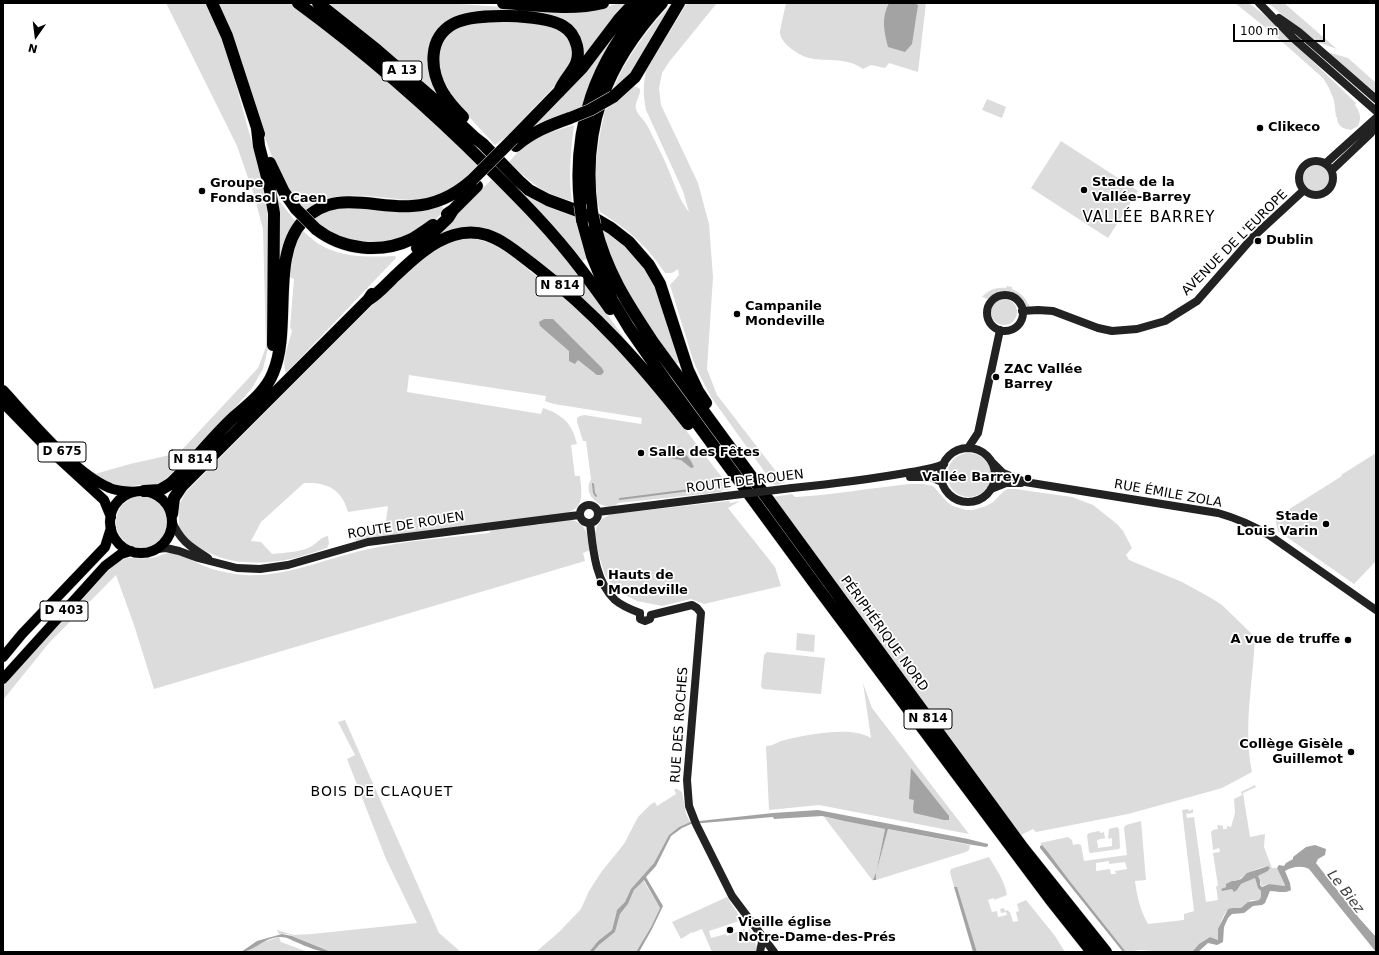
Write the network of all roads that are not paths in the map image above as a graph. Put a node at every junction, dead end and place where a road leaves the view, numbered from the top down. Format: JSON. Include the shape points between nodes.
{"nodes":[{"id":1,"x":212,"y":3,"type":"edge"},
{"id":2,"x":298,"y":3,"type":"edge"},
{"id":3,"x":318,"y":3,"type":"edge"},
{"id":4,"x":503,"y":3,"type":"edge"},
{"id":5,"x":603,"y":3,"type":"edge"},
{"id":6,"x":634,"y":3,"type":"edge"},
{"id":7,"x":647,"y":3,"type":"edge"},
{"id":8,"x":662,"y":3,"type":"edge"},
{"id":9,"x":679,"y":3,"type":"edge"},
{"id":10,"x":1259,"y":3,"type":"edge"},
{"id":11,"x":559,"y":92,"type":"junction"},
{"id":12,"x":1376,"y":100,"type":"edge"},
{"id":13,"x":1376,"y":111,"type":"edge"},
{"id":14,"x":1376,"y":118,"type":"edge"},
{"id":15,"x":1376,"y":125,"type":"edge"},
{"id":16,"x":257,"y":128,"type":"junction"},
{"id":17,"x":515,"y":143,"type":"junction"},
{"id":18,"x":483,"y":144,"type":"junction"},
{"id":19,"x":1326,"y":163,"type":"junction"},
{"id":20,"x":1332,"y":170,"type":"junction"},
{"id":21,"x":474,"y":183,"type":"junction"},
{"id":22,"x":1304,"y":190,"type":"junction"},
{"id":23,"x":453,"y":210,"type":"junction"},
{"id":24,"x":368,"y":300,"type":"junction"},
{"id":25,"x":1022,"y":311,"type":"junction"},
{"id":26,"x":1000,"y":330,"type":"junction"},
{"id":27,"x":666,"y":380,"type":"junction"},
{"id":28,"x":3,"y":390,"type":"edge"},
{"id":29,"x":3,"y":403,"type":"edge"},
{"id":30,"x":236,"y":416,"type":"junction"},
{"id":31,"x":978,"y":433,"type":"junction"},
{"id":32,"x":968,"y":448,"type":"junction"},
{"id":33,"x":724,"y":450,"type":"junction"},
{"id":34,"x":983,"y":452,"type":"junction"},
{"id":35,"x":993,"y":463,"type":"junction"},
{"id":36,"x":944,"y":464,"type":"junction"},
{"id":37,"x":895,"y":476,"type":"junction"},
{"id":38,"x":942,"y":482,"type":"junction"},
{"id":39,"x":1025,"y":482,"type":"junction"},
{"id":40,"x":991,"y":489,"type":"junction"},
{"id":41,"x":139,"y":491,"type":"junction"},
{"id":42,"x":598,"y":512,"type":"junction"},
{"id":43,"x":579,"y":515,"type":"junction"},
{"id":44,"x":111,"y":517,"type":"junction"},
{"id":45,"x":172,"y":518,"type":"junction"},
{"id":46,"x":590,"y":523,"type":"junction"},
{"id":47,"x":111,"y":528,"type":"junction"},
{"id":48,"x":157,"y":549,"type":"junction"},
{"id":49,"x":131,"y":551,"type":"junction"},
{"id":50,"x":214,"y":562,"type":"junction"},
{"id":51,"x":1376,"y":610,"type":"edge"},
{"id":52,"x":3,"y":657,"type":"edge"},
{"id":53,"x":3,"y":679,"type":"edge"},
{"id":54,"x":1018,"y":849,"type":"junction"},
{"id":55,"x":763,"y":938,"type":"junction"},
{"id":56,"x":760,"y":952,"type":"edge"},
{"id":57,"x":766,"y":952,"type":"edge"},
{"id":58,"x":774,"y":952,"type":"edge"},
{"id":59,"x":1092,"y":952,"type":"edge"},
{"id":60,"x":1106,"y":952,"type":"edge"}],
"edges":[{"from":1,"to":16,"type":"highway","via":[[227,36]]},
{"from":2,"to":27,"type":"highway","number":"A 13","via":[[394,79],[474,153],[532,212],[588,279],[658,376]]},
{"from":3,"to":18,"type":"highway","number":"A 13","via":[[383,54]]},
{"from":4,"to":5,"type":"highway","via":[[584,6]]},
{"from":6,"to":11,"type":"highway","number":"N 814","via":[[582,68]]},
{"from":7,"to":27,"type":"highway","number":"N 814","bridge":true,"via":[[611,51],[592,93],[582,126],[578,180],[582,220],[596,266],[629,328]]},
{"from":8,"to":33,"type":"highway","number":"N 814","bridge":true,"via":[[625,50],[603,94],[590,153],[592,212],[610,270],[626,302]]},
{"from":9,"to":17,"type":"highway","number":"N 814","bridge":true,"via":[[635,77],[613,97]]},
{"from":10,"to":12,"type":"main road","via":[[1298,32]]},
{"from":10,"to":13,"type":"main road","via":[[1293,38]]},
{"from":11,"to":17,"type":"highway","number":"N 814"},
{"from":11,"to":18,"type":"highway","via":[[574,69],[577,58],[575,41],[564,26],[531,18],[494,16],[467,18],[452,24],[442,32],[435,45],[435,73],[446,96],[477,132]]},
{"from":14,"to":19,"type":"main road"},
{"from":15,"to":20,"type":"main road"},
{"from":16,"to":23,"type":"highway","bridge":true,"via":[[274,174],[288,199],[316,229],[329,238],[367,248],[387,247],[417,236]]},
{"from":16,"to":30,"type":"highway","via":[[274,219],[273,349],[263,378]]},
{"from":17,"to":21,"type":"highway","number":"N 814"},
{"from":18,"to":33,"type":"highway","via":[[529,190],[602,222],[621,235],[646,260],[663,290],[690,374],[725,433]]},
{"from":19,"to":20,"type":"main road"},
{"from":19,"to":22,"type":"main road","via":[[1316,160],[1304,165],[1299,177]]},
{"from":20,"to":22,"type":"main road","via":[[1334,181],[1327,192],[1313,195]]},
{"from":21,"to":23,"type":"highway","number":"N 814"},
{"from":21,"to":30,"type":"highway","number":"N 814","via":[[450,197],[427,204],[411,206],[343,202],[324,207],[305,219],[295,232],[289,248],[284,276],[281,338],[275,367],[264,388]]},
{"from":22,"to":25,"type":"main road","name":"AVENUE DE L'EUROPE","via":[[1253,237],[1197,301],[1165,321],[1137,329],[1112,331],[1053,311]]},
{"from":23,"to":24,"type":"highway","number":"N 814"},
{"from":24,"to":33,"type":"highway","number":"N 814","via":[[376,296],[421,254],[442,240],[469,233],[496,238],[560,285],[599,321],[639,364],[697,436]]},
{"from":24,"to":45,"type":"highway","number":"N 814","via":[[182,486],[174,498]]},
{"from":25,"to":26,"type":"main road","via":[[1022,318],[1016,326]]},
{"from":25,"to":26,"type":"main road","via":[[1019,303],[1012,297],[999,296],[992,301],[987,316],[990,323]]},
{"from":26,"to":31,"type":"main road"},
{"from":27,"to":33,"type":"highway","number":"N 814"},
{"from":28,"to":41,"type":"main road","number":"D 675","via":[[64,454],[85,472],[111,488]]},
{"from":29,"to":44,"type":"main road","number":"D 675","via":[[104,500]]},
{"from":30,"to":41,"type":"highway","number":"N 814","via":[[170,484],[160,490]]},
{"from":31,"to":32,"type":"main road"},
{"from":31,"to":34,"type":"main road"},
{"from":32,"to":34,"type":"main road"},
{"from":32,"to":36,"type":"main road","via":[[951,454]]},
{"from":33,"to":54,"type":"highway","name":"PÉRIPHÉRIQUE NORD","number":"N 814"},
{"from":34,"to":35,"type":"main road"},
{"from":35,"to":39,"type":"main road","name":"RUE ÉMILE ZOLA","via":[[1003,473]]},
{"from":35,"to":40,"type":"main road","via":[[995,480]]},
{"from":36,"to":37,"type":"main road","name":"ROUTE DE ROUEN","via":[[925,471]]},
{"from":36,"to":38,"type":"main road"},
{"from":37,"to":38,"type":"main road","name":"ROUTE DE ROUEN","via":[[931,477]]},
{"from":37,"to":42,"type":"main road","name":"ROUTE DE ROUEN","bridge":true},
{"from":38,"to":40,"type":"main road","via":[[951,495],[962,500],[980,499]]},
{"from":39,"to":40,"type":"main road","name":"RUE ÉMILE ZOLA","via":[[1006,483]]},
{"from":39,"to":51,"type":"main road","name":"RUE ÉMILE ZOLA","via":[[1236,518],[1268,534]]},
{"from":41,"to":44,"type":"main road","via":[[125,495],[118,501]]},
{"from":41,"to":45,"type":"main road","via":[[162,498]]},
{"from":42,"to":43,"type":"main road","name":"ROUTE DE ROUEN","via":[[594,506],[587,505],[582,507]]},
{"from":42,"to":46,"type":"main road","via":[[597,519]]},
{"from":43,"to":46,"type":"main road","via":[[587,524]]},
{"from":43,"to":50,"type":"main road","name":"ROUTE DE ROUEN","via":[[368,542],[288,565],[260,569],[237,568]]},
{"from":44,"to":47,"type":"main road"},
{"from":45,"to":48,"type":"main road","via":[[170,534],[164,544]]},
{"from":45,"to":50,"type":"main road","name":"ROUTE DE ROUEN","via":[[176,532],[185,543]]},
{"from":46,"to":55,"type":"main road","name":"RUE DES ROCHES","via":[[596,565],[605,587],[615,600],[640,613],[640,619],[645,621],[650,619],[651,615],[692,605],[701,613],[687,780],[689,806],[732,896]]},
{"from":47,"to":49,"type":"main road","via":[[120,544]]},
{"from":47,"to":52,"type":"main road","number":"D 403","via":[[105,547]]},
{"from":48,"to":49,"type":"main road"},
{"from":48,"to":50,"type":"main road","name":"ROUTE DE ROUEN","via":[[166,548]]},
{"from":49,"to":53,"type":"main road","number":"D 403","via":[[121,554],[105,566]]},
{"from":54,"to":59,"type":"highway","name":"PÉRIPHÉRIQUE NORD","number":"N 814","via":[[1050,899]]},
{"from":54,"to":60,"type":"highway","name":"PÉRIPHÉRIQUE NORD","number":"N 814"},
{"from":55,"to":56,"type":"main road"},
{"from":55,"to":57,"type":"main road"},
{"from":55,"to":58,"type":"main road","name":"RUE DES ROCHES"}]}
